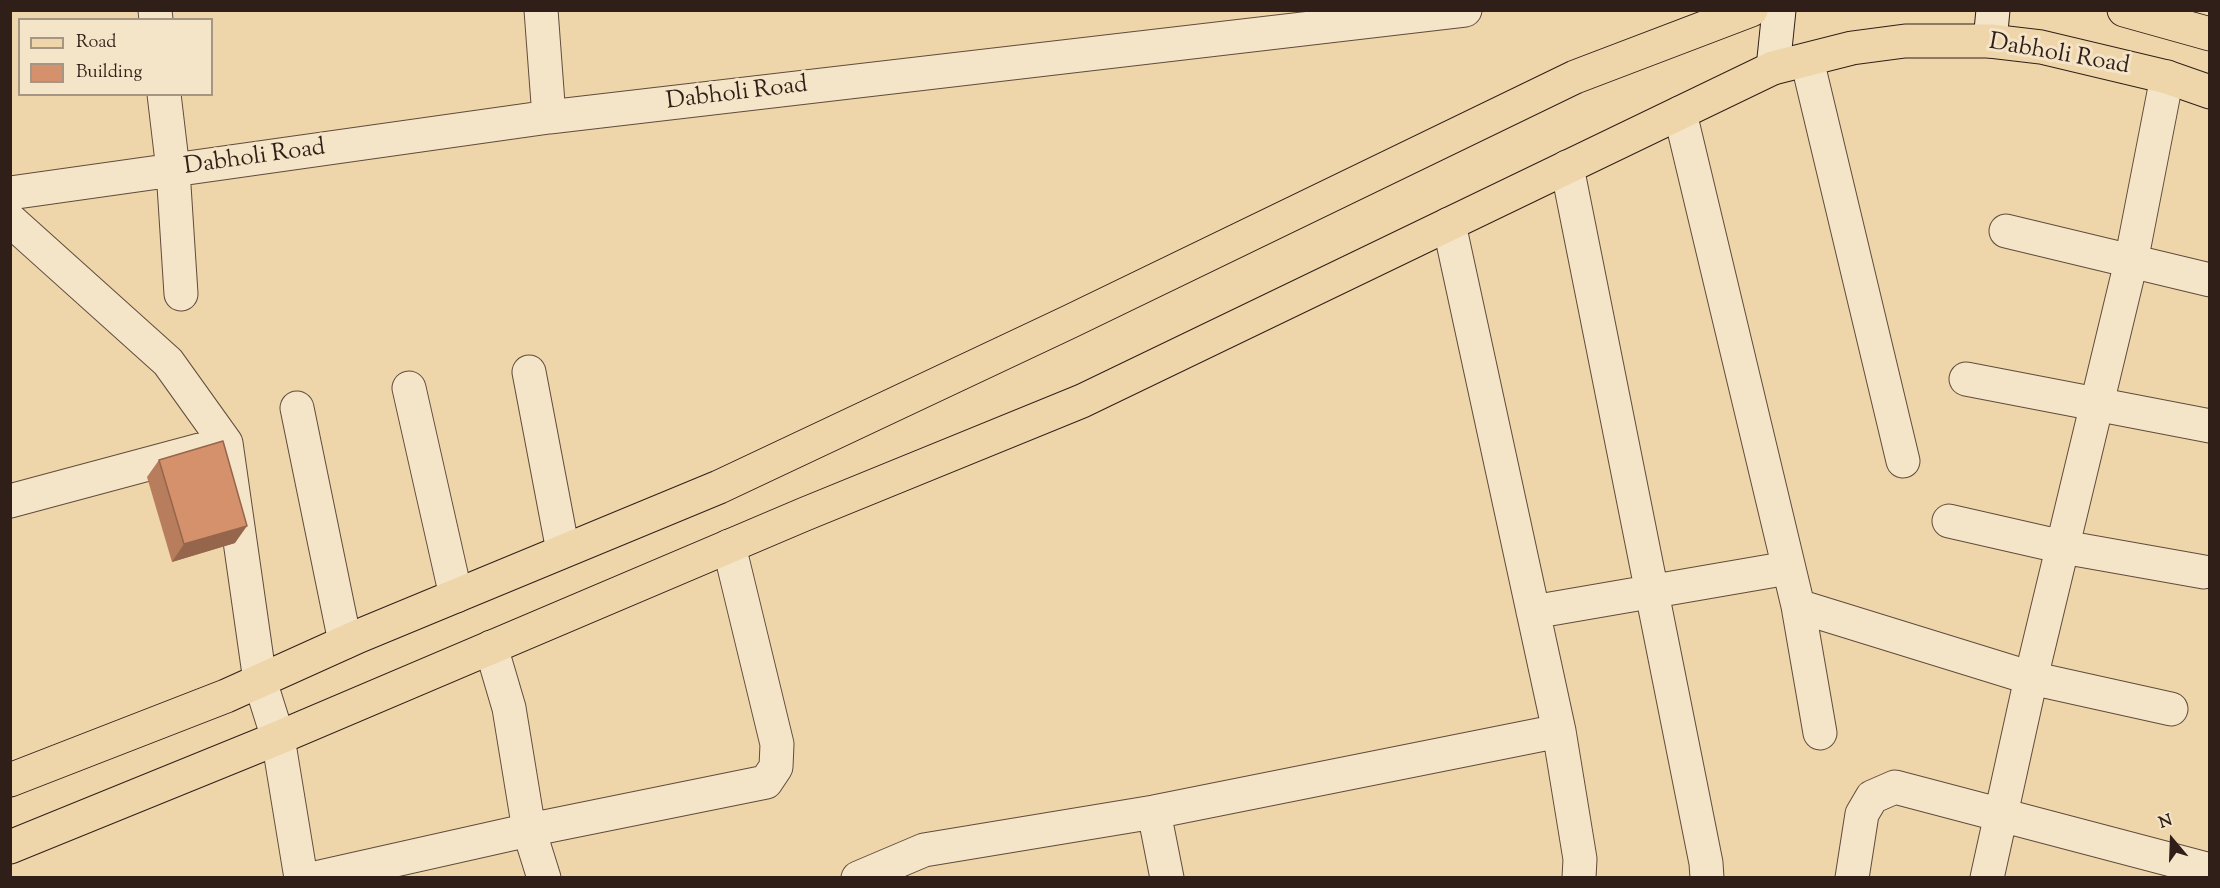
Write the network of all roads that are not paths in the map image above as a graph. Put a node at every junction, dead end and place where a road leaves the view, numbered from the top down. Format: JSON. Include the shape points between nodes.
{"nodes":[{"id":1,"x":541,"y":10,"type":"edge"},
{"id":2,"x":1465,"y":10,"type":"edge"},
{"id":3,"x":1751,"y":10,"type":"edge"},
{"id":4,"x":1779,"y":10,"type":"edge"},
{"id":5,"x":2124,"y":10,"type":"edge"},
{"id":6,"x":1992,"y":26,"type":"edge"},
{"id":7,"x":2210,"y":34,"type":"edge"},
{"id":8,"x":1807,"y":60,"type":"junction"},
{"id":9,"x":1773,"y":68,"type":"junction"},
{"id":10,"x":2167,"y":77,"type":"junction"},
{"id":11,"x":2210,"y":92,"type":"edge"},
{"id":12,"x":164,"y":96,"type":"edge"},
{"id":13,"x":1680,"y":112,"type":"junction"},
{"id":14,"x":549,"y":117,"type":"junction"},
{"id":15,"x":1567,"y":167,"type":"junction"},
{"id":16,"x":173,"y":170,"type":"junction"},
{"id":17,"x":10,"y":193,"type":"edge"},
{"id":18,"x":10,"y":220,"type":"edge"},
{"id":19,"x":1449,"y":224,"type":"junction"},
{"id":20,"x":2007,"y":231,"type":"dead end"},
{"id":21,"x":2131,"y":262,"type":"junction"},
{"id":22,"x":2210,"y":280,"type":"edge"},
{"id":23,"x":181,"y":294,"type":"dead end"},
{"id":24,"x":529,"y":372,"type":"dead end"},
{"id":25,"x":1966,"y":379,"type":"dead end"},
{"id":26,"x":409,"y":388,"type":"dead end"},
{"id":27,"x":2097,"y":405,"type":"junction"},
{"id":28,"x":297,"y":408,"type":"dead end"},
{"id":29,"x":2210,"y":426,"type":"edge"},
{"id":30,"x":226,"y":443,"type":"junction"},
{"id":31,"x":1903,"y":461,"type":"dead end"},
{"id":32,"x":10,"y":501,"type":"edge"},
{"id":33,"x":1949,"y":521,"type":"dead end"},
{"id":34,"x":729,"y":546,"type":"junction"},
{"id":35,"x":2063,"y":547,"type":"junction"},
{"id":36,"x":563,"y":551,"type":"junction"},
{"id":37,"x":1788,"y":568,"type":"junction"},
{"id":38,"x":2204,"y":573,"type":"dead end"},
{"id":39,"x":1652,"y":593,"type":"junction"},
{"id":40,"x":456,"y":596,"type":"junction"},
{"id":41,"x":1798,"y":606,"type":"junction"},
{"id":42,"x":1533,"y":612,"type":"junction"},
{"id":43,"x":345,"y":642,"type":"junction"},
{"id":44,"x":491,"y":647,"type":"junction"},
{"id":45,"x":2031,"y":678,"type":"junction"},
{"id":46,"x":260,"y":681,"type":"junction"},
{"id":47,"x":2171,"y":709,"type":"dead end"},
{"id":48,"x":1559,"y":731,"type":"junction"},
{"id":49,"x":1820,"y":733,"type":"dead end"},
{"id":50,"x":278,"y":738,"type":"junction"},
{"id":51,"x":10,"y":780,"type":"edge"},
{"id":52,"x":1154,"y":812,"type":"junction"},
{"id":53,"x":2001,"y":815,"type":"junction"},
{"id":54,"x":529,"y":830,"type":"junction"},
{"id":55,"x":10,"y":847,"type":"edge"},
{"id":56,"x":2210,"y":870,"type":"edge"},
{"id":57,"x":301,"y":878,"type":"edge"},
{"id":58,"x":315,"y":878,"type":"edge"},
{"id":59,"x":544,"y":878,"type":"edge"},
{"id":60,"x":858,"y":878,"type":"edge"},
{"id":61,"x":1167,"y":878,"type":"edge"},
{"id":62,"x":1580,"y":878,"type":"edge"},
{"id":63,"x":1707,"y":878,"type":"edge"},
{"id":64,"x":1852,"y":878,"type":"edge"},
{"id":65,"x":1987,"y":878,"type":"edge"}],
"edges":[{"from":1,"to":14,"type":"street"},
{"from":2,"to":14,"type":"street","name":"Dabholi Road"},
{"from":3,"to":36,"type":"main road","via":[[1575,77],[762,467]]},
{"from":4,"to":9,"type":"street"},
{"from":5,"to":7,"type":"main road"},
{"from":6,"to":8,"type":"main road","name":"Dabholi Road","via":[[1852,48]]},
{"from":6,"to":10,"type":"main road","name":"Dabholi Road","via":[[2041,47]]},
{"from":8,"to":9,"type":"main road","name":"Dabholi Road"},
{"from":8,"to":31,"type":"street"},
{"from":9,"to":13,"type":"main road","name":"Dabholi Road"},
{"from":10,"to":11,"type":"main road","name":"Dabholi Road"},
{"from":10,"to":21,"type":"street"},
{"from":12,"to":16,"type":"street"},
{"from":13,"to":15,"type":"main road","name":"Dabholi Road"},
{"from":13,"to":37,"type":"street"},
{"from":14,"to":16,"type":"street","name":"Dabholi Road"},
{"from":15,"to":19,"type":"main road","name":"Dabholi Road"},
{"from":15,"to":39,"type":"street"},
{"from":16,"to":17,"type":"street","name":"Dabholi Road"},
{"from":16,"to":23,"type":"street"},
{"from":18,"to":30,"type":"street","via":[[168,362]]},
{"from":19,"to":34,"type":"main road","name":"Dabholi Road","via":[[1082,401]]},
{"from":19,"to":42,"type":"street"},
{"from":20,"to":21,"type":"street"},
{"from":21,"to":22,"type":"street"},
{"from":21,"to":27,"type":"street"},
{"from":24,"to":36,"type":"street"},
{"from":25,"to":27,"type":"street"},
{"from":26,"to":40,"type":"street"},
{"from":27,"to":29,"type":"street"},
{"from":27,"to":35,"type":"street"},
{"from":28,"to":43,"type":"street"},
{"from":30,"to":32,"type":"street"},
{"from":30,"to":46,"type":"street"},
{"from":33,"to":35,"type":"street"},
{"from":34,"to":44,"type":"main road","name":"Dabholi Road"},
{"from":34,"to":54,"type":"street","via":[[777,744],[776,767],[766,782]]},
{"from":35,"to":38,"type":"street"},
{"from":35,"to":45,"type":"street"},
{"from":36,"to":40,"type":"main road"},
{"from":37,"to":39,"type":"street"},
{"from":37,"to":41,"type":"street"},
{"from":39,"to":42,"type":"street"},
{"from":39,"to":63,"type":"street"},
{"from":40,"to":43,"type":"main road"},
{"from":41,"to":45,"type":"street"},
{"from":41,"to":49,"type":"street"},
{"from":42,"to":48,"type":"street"},
{"from":43,"to":46,"type":"main road"},
{"from":44,"to":50,"type":"main road","name":"Dabholi Road"},
{"from":44,"to":54,"type":"street","via":[[510,708]]},
{"from":45,"to":47,"type":"street"},
{"from":45,"to":53,"type":"street"},
{"from":46,"to":50,"type":"street"},
{"from":46,"to":51,"type":"main road"},
{"from":48,"to":52,"type":"street"},
{"from":48,"to":62,"type":"street"},
{"from":50,"to":55,"type":"main road","name":"Dabholi Road"},
{"from":50,"to":57,"type":"street"},
{"from":52,"to":60,"type":"street","via":[[924,850]]},
{"from":52,"to":61,"type":"street"},
{"from":53,"to":56,"type":"street"},
{"from":53,"to":64,"type":"street","via":[[1895,787],[1872,797],[1863,814]]},
{"from":53,"to":65,"type":"street"},
{"from":54,"to":58,"type":"street"},
{"from":54,"to":59,"type":"street"}]}
